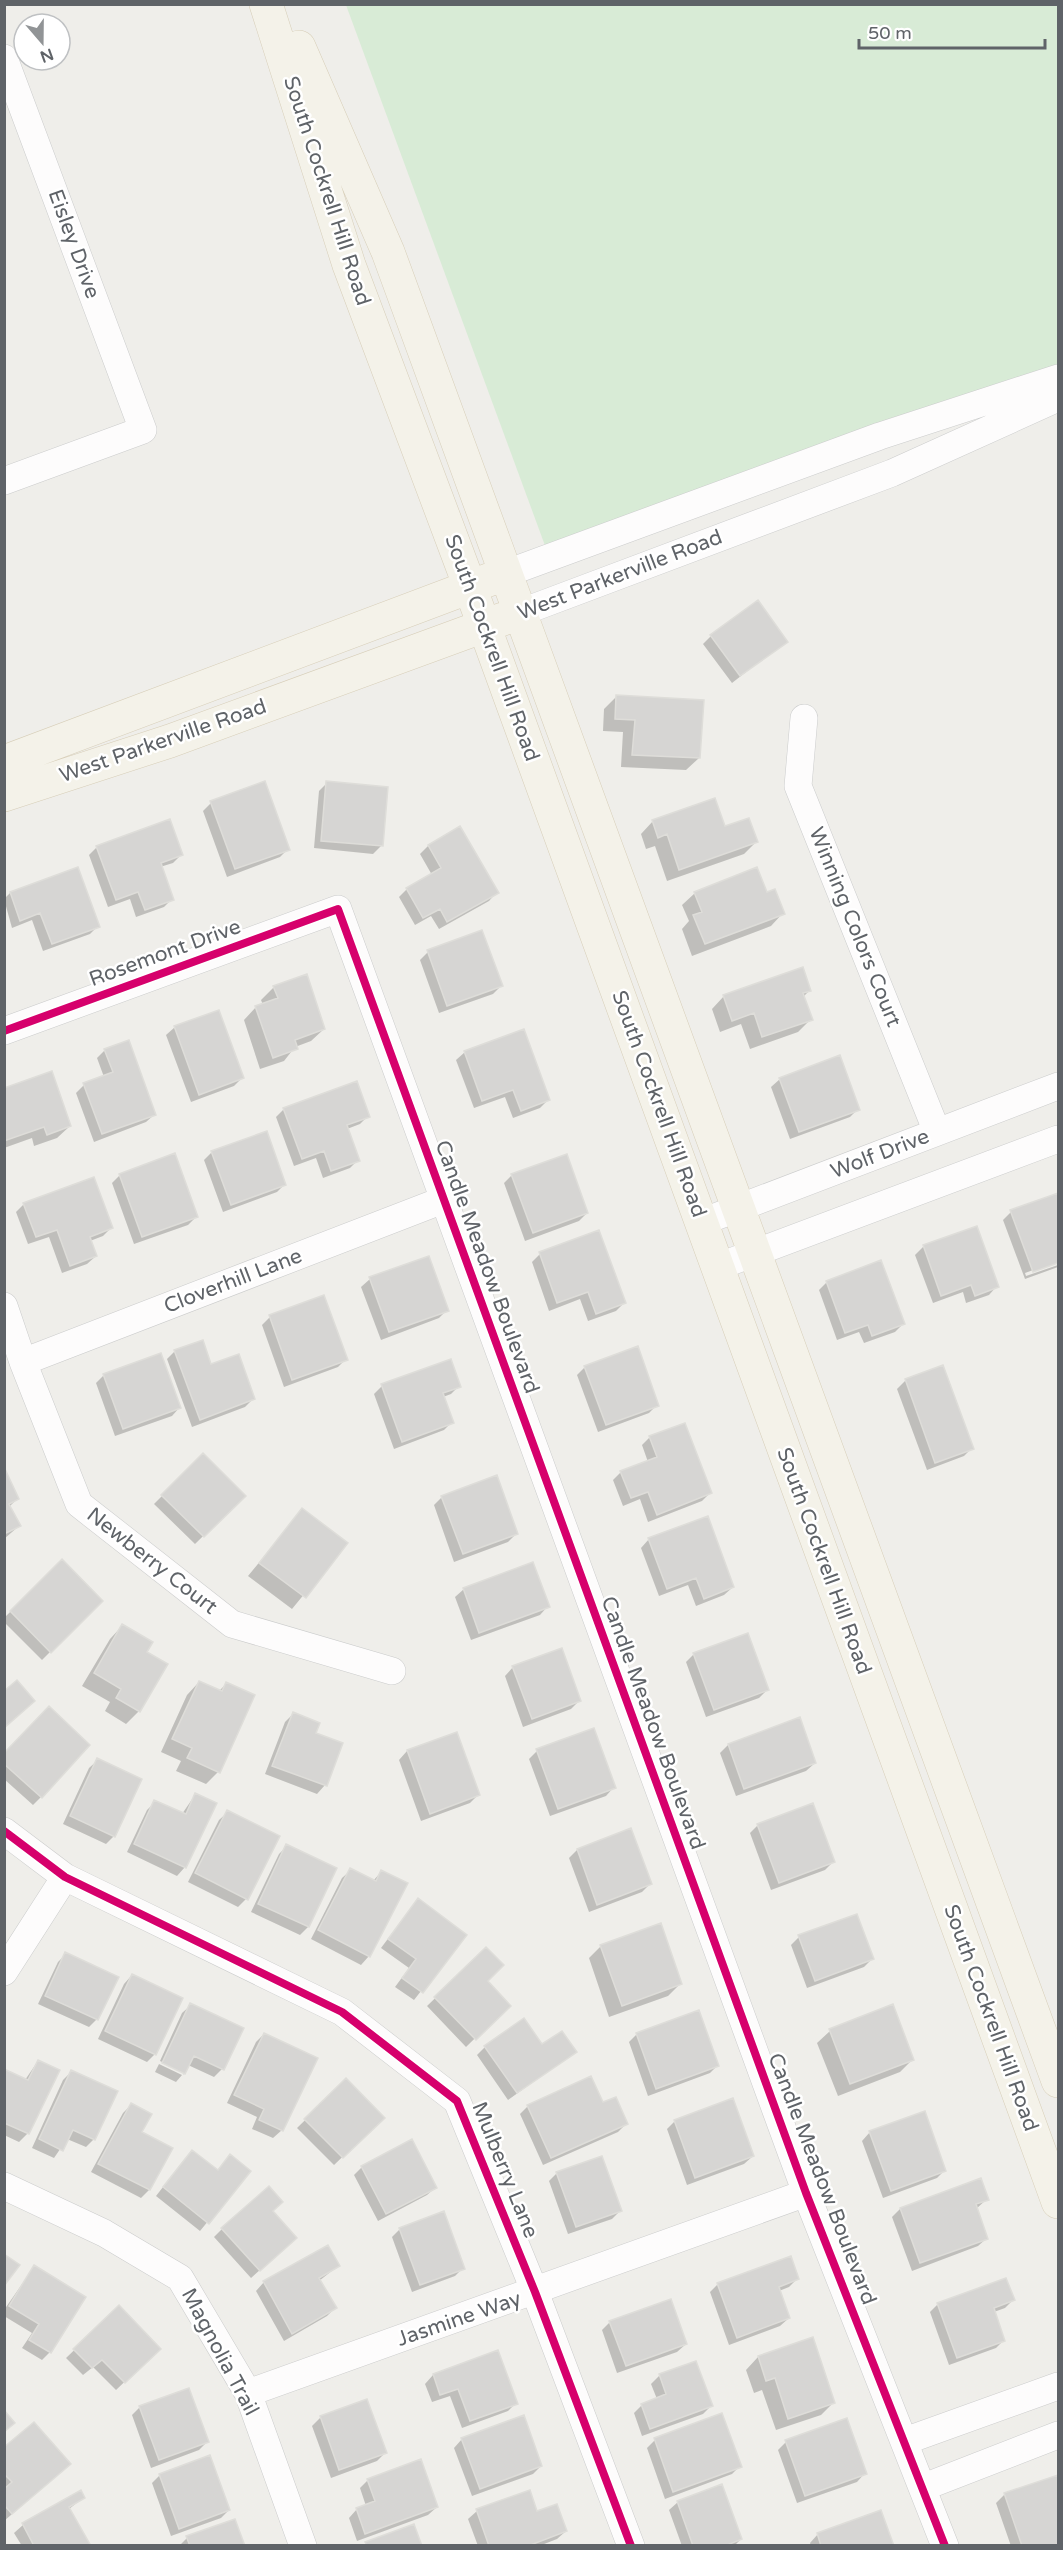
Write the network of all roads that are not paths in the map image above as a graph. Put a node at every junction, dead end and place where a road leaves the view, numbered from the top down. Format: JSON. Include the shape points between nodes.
{"nodes":[{"id":1,"x":266,"y":4,"type":"edge"},
{"id":2,"x":280,"y":4,"type":"edge"},
{"id":3,"x":4,"y":58,"type":"edge"},
{"id":4,"x":11,"y":97,"type":"edge"},
{"id":5,"x":1059,"y":378,"type":"edge"},
{"id":6,"x":1059,"y":398,"type":"edge"},
{"id":7,"x":4,"y":481,"type":"edge"},
{"id":8,"x":507,"y":573,"type":"junction"},
{"id":9,"x":470,"y":587,"type":"junction"},
{"id":10,"x":522,"y":612,"type":"junction"},
{"id":11,"x":484,"y":626,"type":"junction"},
{"id":12,"x":804,"y":718,"type":"dead end"},
{"id":13,"x":4,"y":762,"type":"edge"},
{"id":14,"x":4,"y":795,"type":"edge"},
{"id":15,"x":338,"y":909,"type":"joint"},
{"id":16,"x":4,"y":1031,"type":"edge"},
{"id":17,"x":1059,"y":1086,"type":"edge"},
{"id":18,"x":937,"y":1132,"type":"junction"},
{"id":19,"x":1059,"y":1139,"type":"edge"},
{"id":20,"x":443,"y":1200,"type":"junction"},
{"id":21,"x":740,"y":1208,"type":"junction"},
{"id":22,"x":702,"y":1222,"type":"junction"},
{"id":23,"x":756,"y":1253,"type":"junction"},
{"id":24,"x":717,"y":1267,"type":"junction"},
{"id":25,"x":4,"y":1306,"type":"edge"},
{"id":26,"x":23,"y":1362,"type":"junction"},
{"id":27,"x":392,"y":1671,"type":"dead end"},
{"id":28,"x":942,"y":1762,"type":"junction"},
{"id":29,"x":903,"y":1776,"type":"junction"},
{"id":30,"x":4,"y":1831,"type":"edge"},
{"id":31,"x":64,"y":1877,"type":"junction"},
{"id":32,"x":4,"y":1972,"type":"edge"},
{"id":33,"x":1059,"y":2081,"type":"edge"},
{"id":34,"x":4,"y":2186,"type":"edge"},
{"id":35,"x":806,"y":2193,"type":"junction"},
{"id":36,"x":1059,"y":2202,"type":"edge"},
{"id":37,"x":535,"y":2292,"type":"junction"},
{"id":38,"x":1059,"y":2386,"type":"edge"},
{"id":39,"x":248,"y":2393,"type":"junction"},
{"id":40,"x":1059,"y":2435,"type":"edge"},
{"id":41,"x":905,"y":2441,"type":"junction"},
{"id":42,"x":924,"y":2487,"type":"junction"},
{"id":43,"x":303,"y":2546,"type":"edge"},
{"id":44,"x":631,"y":2546,"type":"edge"},
{"id":45,"x":945,"y":2546,"type":"edge"}],
"edges":[{"from":1,"to":9,"type":"main road","name":"South Cockrell Hill Road","via":[[349,265]]},
{"from":2,"to":8,"type":"main road","name":"South Cockrell Hill Road","via":[[388,252]]},
{"from":3,"to":4,"type":"street","name":"Eisley Drive"},
{"from":4,"to":7,"type":"street","name":"Eisley Drive","via":[[143,430]]},
{"from":5,"to":8,"type":"street","name":"West Parkerville Road","via":[[880,436]]},
{"from":6,"to":10,"type":"street","name":"West Parkerville Road","via":[[892,473]]},
{"from":8,"to":9,"type":"main road","name":"West Parkerville Road"},
{"from":8,"to":10,"type":"main road","name":"South Cockrell Hill Road"},
{"from":9,"to":11,"type":"main road","name":"South Cockrell Hill Road"},
{"from":9,"to":13,"type":"main road","name":"West Parkerville Road"},
{"from":10,"to":11,"type":"main road","name":"West Parkerville Road"},
{"from":10,"to":21,"type":"main road","name":"South Cockrell Hill Road"},
{"from":11,"to":14,"type":"main road","name":"West Parkerville Road","via":[[170,741]]},
{"from":11,"to":22,"type":"main road","name":"South Cockrell Hill Road"},
{"from":12,"to":18,"type":"street","name":"Winning Colors Court","via":[[798,786]]},
{"from":15,"to":16,"type":"street","name":"Rosemont Drive"},
{"from":15,"to":20,"type":"street","name":"Candle Meadow Boulevard"},
{"from":17,"to":18,"type":"street","name":"Wolf Drive"},
{"from":18,"to":21,"type":"street","name":"Wolf Drive"},
{"from":19,"to":23,"type":"street"},
{"from":20,"to":26,"type":"street","name":"Cloverhill Lane"},
{"from":20,"to":35,"type":"street","name":"Candle Meadow Boulevard"},
{"from":21,"to":22,"type":"street","name":"Wolf Drive"},
{"from":21,"to":23,"type":"main road","name":"South Cockrell Hill Road"},
{"from":22,"to":24,"type":"main road","name":"South Cockrell Hill Road"},
{"from":23,"to":24,"type":"street"},
{"from":23,"to":28,"type":"main road","name":"South Cockrell Hill Road"},
{"from":24,"to":29,"type":"main road","name":"South Cockrell Hill Road"},
{"from":25,"to":26,"type":"street","name":"Newberry Court"},
{"from":26,"to":27,"type":"street","name":"Newberry Court","via":[[79,1504],[232,1623]]},
{"from":28,"to":29,"type":"main road"},
{"from":28,"to":33,"type":"main road","name":"South Cockrell Hill Road"},
{"from":29,"to":36,"type":"main road","name":"South Cockrell Hill Road"},
{"from":30,"to":31,"type":"street","name":"Mulberry Lane"},
{"from":31,"to":32,"type":"street"},
{"from":31,"to":37,"type":"street","name":"Mulberry Lane","via":[[342,2012],[457,2101]]},
{"from":34,"to":39,"type":"street","name":"Magnolia Trail","via":[[104,2233],[180,2278]]},
{"from":35,"to":37,"type":"street","name":"Jasmine Way"},
{"from":35,"to":41,"type":"street","name":"Candle Meadow Boulevard"},
{"from":37,"to":39,"type":"street","name":"Jasmine Way"},
{"from":37,"to":44,"type":"street","name":"Mulberry Lane"},
{"from":38,"to":41,"type":"street"},
{"from":39,"to":43,"type":"street","name":"Magnolia Trail"},
{"from":40,"to":42,"type":"street"},
{"from":41,"to":42,"type":"street","name":"Candle Meadow Boulevard"},
{"from":42,"to":45,"type":"street","name":"Candle Meadow Boulevard"}]}
